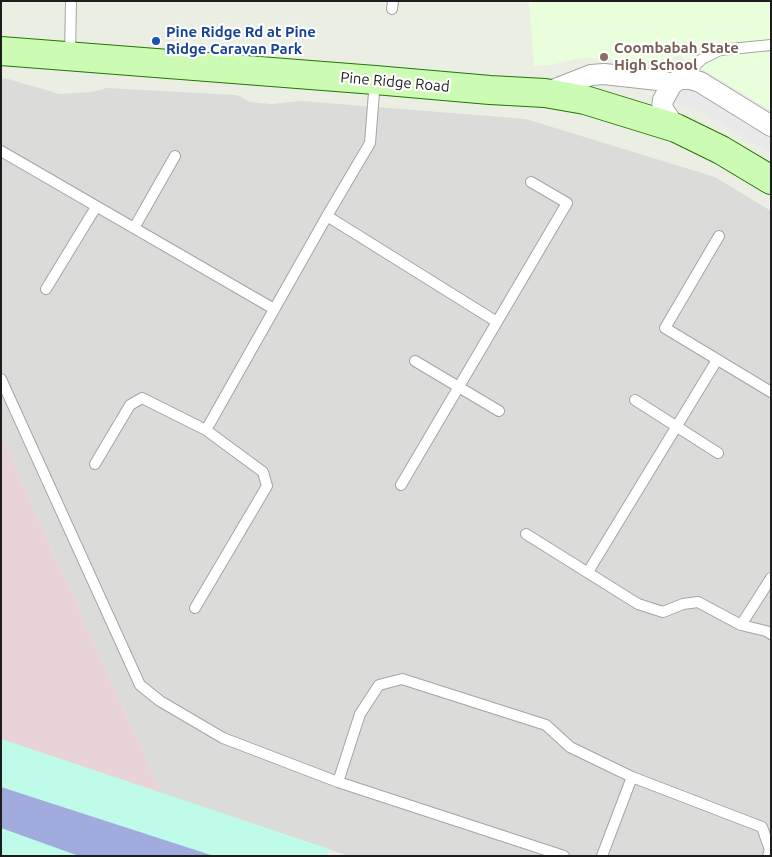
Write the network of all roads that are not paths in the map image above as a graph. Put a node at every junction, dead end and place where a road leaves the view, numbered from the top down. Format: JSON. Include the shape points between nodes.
{"nodes":[{"id":1,"x":71,"y":1,"type":"edge"},
{"id":2,"x":771,"y":45,"type":"edge"},
{"id":3,"x":1,"y":51,"type":"edge"},
{"id":4,"x":70,"y":56,"type":"junction"},
{"id":5,"x":375,"y":80,"type":"junction"},
{"id":6,"x":676,"y":82,"type":"junction"},
{"id":7,"x":545,"y":93,"type":"junction"},
{"id":8,"x":771,"y":126,"type":"edge"},
{"id":9,"x":676,"y":128,"type":"junction"},
{"id":10,"x":1,"y":151,"type":"edge"},
{"id":11,"x":175,"y":156,"type":"dead end"},
{"id":12,"x":771,"y":180,"type":"edge"},
{"id":13,"x":532,"y":182,"type":"dead end"},
{"id":14,"x":96,"y":207,"type":"junction"},
{"id":15,"x":327,"y":216,"type":"junction"},
{"id":16,"x":134,"y":228,"type":"junction"},
{"id":17,"x":719,"y":236,"type":"dead end"},
{"id":18,"x":46,"y":289,"type":"dead end"},
{"id":19,"x":274,"y":309,"type":"junction"},
{"id":20,"x":496,"y":322,"type":"junction"},
{"id":21,"x":717,"y":360,"type":"junction"},
{"id":22,"x":415,"y":361,"type":"dead end"},
{"id":23,"x":1,"y":378,"type":"edge"},
{"id":24,"x":459,"y":386,"type":"junction"},
{"id":25,"x":771,"y":392,"type":"edge"},
{"id":26,"x":635,"y":400,"type":"dead end"},
{"id":27,"x":499,"y":411,"type":"dead end"},
{"id":28,"x":677,"y":427,"type":"junction"},
{"id":29,"x":206,"y":430,"type":"junction"},
{"id":30,"x":718,"y":453,"type":"dead end"},
{"id":31,"x":95,"y":464,"type":"dead end"},
{"id":32,"x":402,"y":485,"type":"dead end"},
{"id":33,"x":526,"y":534,"type":"dead end"},
{"id":34,"x":588,"y":572,"type":"junction"},
{"id":35,"x":771,"y":578,"type":"edge"},
{"id":36,"x":195,"y":608,"type":"dead end"},
{"id":37,"x":741,"y":626,"type":"junction"},
{"id":38,"x":771,"y":634,"type":"edge"},
{"id":39,"x":632,"y":777,"type":"junction"},
{"id":40,"x":338,"y":782,"type":"junction"},
{"id":41,"x":564,"y":856,"type":"edge"},
{"id":42,"x":602,"y":856,"type":"edge"},
{"id":43,"x":768,"y":856,"type":"edge"}],
"edges":[{"from":1,"to":4,"type":"lane"},
{"from":2,"to":6,"type":"lane","via":[[720,50],[702,59]]},
{"from":3,"to":4,"type":"street","name":"Pine Ridge Road"},
{"from":4,"to":5,"type":"street","name":"Pine Ridge Road"},
{"from":5,"to":7,"type":"street","name":"Pine Ridge Road"},
{"from":5,"to":15,"type":"lane","via":[[370,143]]},
{"from":6,"to":7,"type":"street","via":[[591,75]]},
{"from":6,"to":8,"type":"street","via":[[690,79],[700,82]]},
{"from":6,"to":9,"type":"street","via":[[663,100],[662,108]]},
{"from":7,"to":9,"type":"street","name":"Pine Ridge Road","via":[[612,107]]},
{"from":9,"to":12,"type":"street","name":"Pine Ridge Road"},
{"from":10,"to":14,"type":"lane"},
{"from":11,"to":16,"type":"lane"},
{"from":13,"to":20,"type":"lane","via":[[567,203]]},
{"from":14,"to":16,"type":"lane"},
{"from":14,"to":18,"type":"lane"},
{"from":15,"to":19,"type":"lane"},
{"from":15,"to":20,"type":"lane"},
{"from":16,"to":19,"type":"lane"},
{"from":17,"to":21,"type":"lane","via":[[665,328]]},
{"from":19,"to":29,"type":"lane"},
{"from":20,"to":24,"type":"lane"},
{"from":21,"to":25,"type":"lane"},
{"from":21,"to":28,"type":"lane"},
{"from":22,"to":24,"type":"lane"},
{"from":23,"to":40,"type":"lane","via":[[140,685],[160,701],[223,738]]},
{"from":24,"to":27,"type":"lane"},
{"from":24,"to":32,"type":"lane"},
{"from":26,"to":28,"type":"lane"},
{"from":28,"to":30,"type":"lane"},
{"from":28,"to":34,"type":"lane"},
{"from":29,"to":31,"type":"lane","via":[[142,398],[130,405]]},
{"from":29,"to":36,"type":"lane","via":[[263,472],[267,486]]},
{"from":33,"to":34,"type":"lane"},
{"from":34,"to":37,"type":"lane","via":[[638,604],[663,612],[698,602]]},
{"from":35,"to":37,"type":"lane"},
{"from":37,"to":38,"type":"lane"},
{"from":39,"to":40,"type":"lane","via":[[570,747],[546,725],[402,679],[379,685],[360,714]]},
{"from":39,"to":42,"type":"lane"},
{"from":39,"to":43,"type":"lane","via":[[762,827],[770,850]]},
{"from":40,"to":41,"type":"lane"}]}
